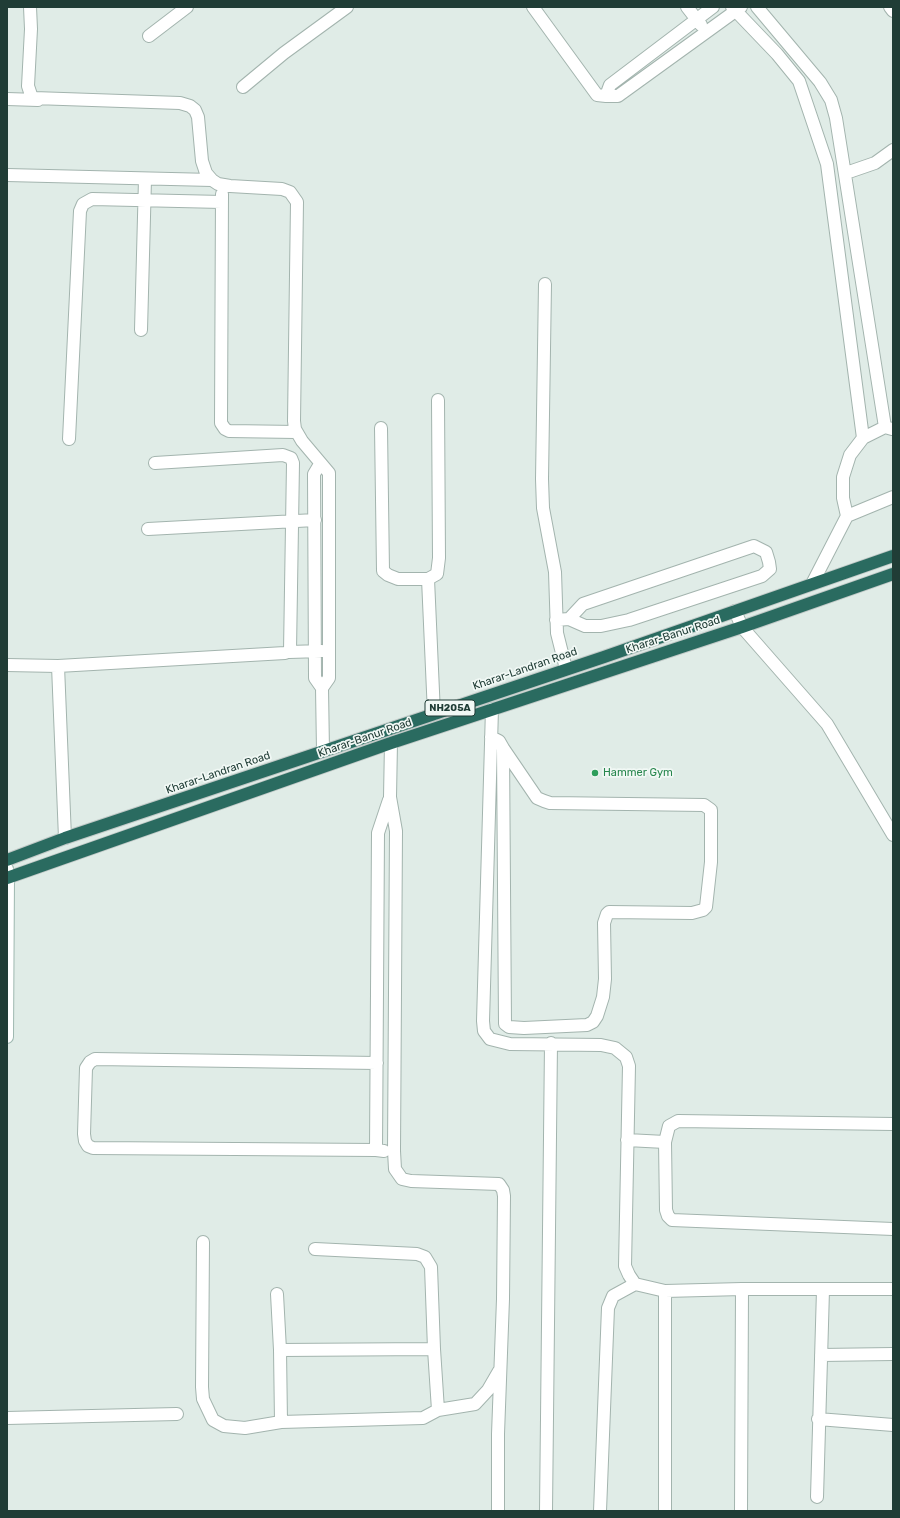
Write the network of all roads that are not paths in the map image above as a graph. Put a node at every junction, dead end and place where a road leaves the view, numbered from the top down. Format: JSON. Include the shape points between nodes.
{"nodes":[{"id":1,"x":30,"y":7,"type":"edge"},
{"id":2,"x":187,"y":7,"type":"edge"},
{"id":3,"x":347,"y":7,"type":"edge"},
{"id":4,"x":533,"y":7,"type":"edge"},
{"id":5,"x":687,"y":7,"type":"edge"},
{"id":6,"x":713,"y":7,"type":"edge"},
{"id":7,"x":757,"y":7,"type":"edge"},
{"id":8,"x":890,"y":7,"type":"edge"},
{"id":9,"x":736,"y":8,"type":"edge"},
{"id":10,"x":893,"y":11,"type":"edge"},
{"id":11,"x":697,"y":20,"type":"junction"},
{"id":12,"x":707,"y":32,"type":"junction"},
{"id":13,"x":149,"y":36,"type":"dead end"},
{"id":14,"x":243,"y":87,"type":"dead end"},
{"id":15,"x":606,"y":96,"type":"junction"},
{"id":16,"x":7,"y":99,"type":"edge"},
{"id":17,"x":38,"y":100,"type":"junction"},
{"id":18,"x":893,"y":150,"type":"edge"},
{"id":19,"x":846,"y":173,"type":"junction"},
{"id":20,"x":7,"y":175,"type":"edge"},
{"id":21,"x":145,"y":179,"type":"junction"},
{"id":22,"x":217,"y":182,"type":"junction"},
{"id":23,"x":145,"y":200,"type":"junction"},
{"id":24,"x":222,"y":202,"type":"junction"},
{"id":25,"x":545,"y":284,"type":"dead end"},
{"id":26,"x":141,"y":330,"type":"dead end"},
{"id":27,"x":438,"y":400,"type":"dead end"},
{"id":28,"x":381,"y":428,"type":"dead end"},
{"id":29,"x":889,"y":428,"type":"edge"},
{"id":30,"x":296,"y":432,"type":"junction"},
{"id":31,"x":863,"y":438,"type":"junction"},
{"id":32,"x":69,"y":439,"type":"dead end"},
{"id":33,"x":155,"y":463,"type":"dead end"},
{"id":34,"x":320,"y":464,"type":"junction"},
{"id":35,"x":893,"y":497,"type":"edge"},
{"id":36,"x":847,"y":516,"type":"junction"},
{"id":37,"x":315,"y":520,"type":"junction"},
{"id":38,"x":292,"y":521,"type":"junction"},
{"id":39,"x":148,"y":529,"type":"dead end"},
{"id":40,"x":893,"y":556,"type":"edge"},
{"id":41,"x":893,"y":574,"type":"edge"},
{"id":42,"x":428,"y":579,"type":"junction"},
{"id":43,"x":812,"y":584,"type":"junction"},
{"id":44,"x":735,"y":611,"type":"junction"},
{"id":45,"x":568,"y":619,"type":"junction"},
{"id":46,"x":556,"y":620,"type":"junction"},
{"id":47,"x":742,"y":627,"type":"junction"},
{"id":48,"x":329,"y":650,"type":"junction"},
{"id":49,"x":315,"y":651,"type":"junction"},
{"id":50,"x":289,"y":652,"type":"junction"},
{"id":51,"x":7,"y":665,"type":"edge"},
{"id":52,"x":58,"y":666,"type":"junction"},
{"id":53,"x":566,"y":669,"type":"junction"},
{"id":54,"x":322,"y":688,"type":"junction"},
{"id":55,"x":492,"y":709,"type":"junction"},
{"id":56,"x":434,"y":714,"type":"junction"},
{"id":57,"x":411,"y":722,"type":"junction"},
{"id":58,"x":414,"y":735,"type":"junction"},
{"id":59,"x":491,"y":737,"type":"junction"},
{"id":60,"x":391,"y":743,"type":"junction"},
{"id":61,"x":503,"y":748,"type":"junction"},
{"id":62,"x":322,"y":751,"type":"junction"},
{"id":63,"x":390,"y":797,"type":"junction"},
{"id":64,"x":893,"y":835,"type":"edge"},
{"id":65,"x":65,"y":838,"type":"junction"},
{"id":66,"x":7,"y":860,"type":"edge"},
{"id":67,"x":7,"y":875,"type":"edge"},
{"id":68,"x":7,"y":1037,"type":"edge"},
{"id":69,"x":552,"y":1043,"type":"junction"},
{"id":70,"x":377,"y":1063,"type":"junction"},
{"id":71,"x":893,"y":1124,"type":"edge"},
{"id":72,"x":627,"y":1140,"type":"junction"},
{"id":73,"x":665,"y":1142,"type":"junction"},
{"id":74,"x":376,"y":1150,"type":"junction"},
{"id":75,"x":394,"y":1151,"type":"junction"},
{"id":76,"x":893,"y":1229,"type":"edge"},
{"id":77,"x":203,"y":1242,"type":"dead end"},
{"id":78,"x":315,"y":1249,"type":"dead end"},
{"id":79,"x":635,"y":1284,"type":"junction"},
{"id":80,"x":742,"y":1289,"type":"junction"},
{"id":81,"x":893,"y":1289,"type":"edge"},
{"id":82,"x":823,"y":1290,"type":"junction"},
{"id":83,"x":665,"y":1291,"type":"junction"},
{"id":84,"x":277,"y":1294,"type":"dead end"},
{"id":85,"x":434,"y":1349,"type":"junction"},
{"id":86,"x":280,"y":1350,"type":"junction"},
{"id":87,"x":893,"y":1354,"type":"edge"},
{"id":88,"x":821,"y":1355,"type":"junction"},
{"id":89,"x":499,"y":1370,"type":"junction"},
{"id":90,"x":438,"y":1410,"type":"junction"},
{"id":91,"x":177,"y":1414,"type":"dead end"},
{"id":92,"x":7,"y":1418,"type":"edge"},
{"id":93,"x":818,"y":1419,"type":"junction"},
{"id":94,"x":281,"y":1422,"type":"junction"},
{"id":95,"x":893,"y":1425,"type":"edge"},
{"id":96,"x":817,"y":1497,"type":"dead end"},
{"id":97,"x":498,"y":1511,"type":"edge"},
{"id":98,"x":546,"y":1511,"type":"edge"},
{"id":99,"x":600,"y":1511,"type":"edge"},
{"id":100,"x":665,"y":1511,"type":"edge"},
{"id":101,"x":741,"y":1511,"type":"edge"}],
"edges":[{"from":1,"to":17,"type":"street","via":[[28,86],[31,95]]},
{"from":2,"to":13,"type":"street"},
{"from":3,"to":14,"type":"street"},
{"from":4,"to":15,"type":"street","via":[[597,95]]},
{"from":5,"to":11,"type":"street"},
{"from":6,"to":11,"type":"street"},
{"from":7,"to":19,"type":"street","via":[[820,82],[831,100]]},
{"from":8,"to":10,"type":"street"},
{"from":9,"to":12,"type":"street"},
{"from":9,"to":31,"type":"street","via":[[799,81],[827,164]]},
{"from":11,"to":12,"type":"street"},
{"from":11,"to":15,"type":"street","via":[[610,84]]},
{"from":12,"to":15,"type":"street","via":[[618,96]]},
{"from":16,"to":17,"type":"street"},
{"from":17,"to":22,"type":"street","via":[[180,102],[190,106],[198,117],[202,161],[206,173]]},
{"from":18,"to":19,"type":"street","via":[[875,163]]},
{"from":19,"to":29,"type":"street"},
{"from":20,"to":21,"type":"street"},
{"from":21,"to":22,"type":"street"},
{"from":21,"to":23,"type":"street"},
{"from":22,"to":24,"type":"street"},
{"from":22,"to":30,"type":"street","via":[[282,189],[290,192],[297,202],[294,421]]},
{"from":23,"to":24,"type":"street"},
{"from":23,"to":26,"type":"street"},
{"from":23,"to":32,"type":"street","via":[[92,199],[83,204],[80,211]]},
{"from":24,"to":30,"type":"street","via":[[220,423],[229,431]]},
{"from":25,"to":46,"type":"street","via":[[542,479],[543,508],[555,572]]},
{"from":27,"to":42,"type":"street","via":[[439,558],[437,574]]},
{"from":28,"to":42,"type":"street","via":[[382,570],[398,579]]},
{"from":29,"to":31,"type":"street"},
{"from":30,"to":34,"type":"street"},
{"from":31,"to":36,"type":"street","via":[[850,455],[843,478],[843,498]]},
{"from":33,"to":38,"type":"street","via":[[288,455],[293,463]]},
{"from":34,"to":37,"type":"street","via":[[314,474]]},
{"from":34,"to":48,"type":"street","via":[[329,473]]},
{"from":35,"to":36,"type":"street"},
{"from":36,"to":43,"type":"street"},
{"from":37,"to":38,"type":"street"},
{"from":37,"to":49,"type":"street"},
{"from":38,"to":39,"type":"street"},
{"from":38,"to":50,"type":"street","via":[[292,647]]},
{"from":40,"to":43,"type":"highway","name":"Kharar-Landran Road","number":"NH205A"},
{"from":41,"to":47,"type":"highway","name":"Kharar-Banur Road","number":"NH205A"},
{"from":42,"to":56,"type":"street"},
{"from":43,"to":44,"type":"highway","name":"Kharar-Landran Road","number":"NH205A"},
{"from":44,"to":47,"type":"street"},
{"from":44,"to":53,"type":"highway","name":"Kharar-Landran Road","number":"NH205A"},
{"from":45,"to":45,"type":"street","via":[[583,604],[754,546],[766,552],[770,569],[762,576],[629,620],[601,626],[585,626]]},
{"from":45,"to":46,"type":"street"},
{"from":46,"to":53,"type":"street"},
{"from":47,"to":55,"type":"highway","name":"Kharar-Banur Road","number":"NH205A"},
{"from":47,"to":64,"type":"street","via":[[827,724]]},
{"from":48,"to":49,"type":"street"},
{"from":48,"to":54,"type":"street","via":[[329,678]]},
{"from":49,"to":50,"type":"street"},
{"from":49,"to":54,"type":"street","via":[[315,678]]},
{"from":50,"to":52,"type":"street"},
{"from":51,"to":52,"type":"street"},
{"from":52,"to":65,"type":"street"},
{"from":53,"to":56,"type":"highway","name":"Kharar-Landran Road","number":"NH205A"},
{"from":54,"to":62,"type":"street"},
{"from":55,"to":58,"type":"highway","name":"Kharar-Banur Road","number":"NH205A"},
{"from":55,"to":59,"type":"street"},
{"from":56,"to":57,"type":"highway","name":"Kharar-Landran Road","number":"NH205A"},
{"from":57,"to":58,"type":"highway"},
{"from":57,"to":62,"type":"highway","name":"Kharar-Landran Road","number":"NH205A"},
{"from":58,"to":60,"type":"highway","name":"Kharar-Banur Road","number":"NH205A"},
{"from":59,"to":61,"type":"street"},
{"from":59,"to":69,"type":"street","via":[[484,1031],[490,1039],[510,1044]]},
{"from":60,"to":63,"type":"street"},
{"from":60,"to":67,"type":"highway","name":"Kharar-Banur Road","number":"NH205A"},
{"from":61,"to":61,"type":"street","via":[[537,798],[550,803],[704,805],[711,810],[711,862],[706,907],[692,913],[607,914],[604,923],[603,997],[597,1016],[587,1026],[516,1028],[506,1026],[504,1022]]},
{"from":62,"to":65,"type":"highway","name":"Kharar-Landran Road","number":"NH205A"},
{"from":63,"to":70,"type":"street","via":[[378,833]]},
{"from":63,"to":75,"type":"street","via":[[396,831]]},
{"from":65,"to":66,"type":"highway","name":"Kharar-Landran Road","number":"NH205A"},
{"from":67,"to":68,"type":"street"},
{"from":69,"to":72,"type":"street","via":[[600,1045],[615,1048],[626,1057]]},
{"from":69,"to":98,"type":"street"},
{"from":70,"to":74,"type":"street"},
{"from":70,"to":74,"type":"street","via":[[95,1059],[86,1068],[84,1134],[88,1146],[93,1148]]},
{"from":71,"to":73,"type":"street","via":[[678,1121],[669,1126]]},
{"from":72,"to":73,"type":"street"},
{"from":72,"to":79,"type":"street","via":[[626,1266]]},
{"from":73,"to":76,"type":"street","via":[[666,1210],[672,1220]]},
{"from":74,"to":75,"type":"street"},
{"from":75,"to":89,"type":"street","via":[[395,1169],[402,1179],[499,1184],[502,1187],[504,1196]]},
{"from":77,"to":94,"type":"street","via":[[202,1387],[206,1408],[213,1420],[224,1426],[255,1428]]},
{"from":78,"to":85,"type":"street","via":[[417,1254],[425,1258],[431,1267]]},
{"from":79,"to":83,"type":"street"},
{"from":79,"to":99,"type":"street","via":[[612,1296],[608,1308]]},
{"from":80,"to":82,"type":"street"},
{"from":80,"to":83,"type":"street"},
{"from":80,"to":101,"type":"street"},
{"from":81,"to":82,"type":"street"},
{"from":82,"to":88,"type":"street"},
{"from":83,"to":100,"type":"street"},
{"from":84,"to":86,"type":"street"},
{"from":85,"to":86,"type":"street"},
{"from":85,"to":90,"type":"street"},
{"from":86,"to":94,"type":"street"},
{"from":87,"to":88,"type":"street"},
{"from":88,"to":93,"type":"street"},
{"from":89,"to":90,"type":"street","via":[[488,1390],[475,1404]]},
{"from":89,"to":97,"type":"street"},
{"from":90,"to":94,"type":"street","via":[[429,1417],[417,1419]]},
{"from":91,"to":92,"type":"street"},
{"from":93,"to":95,"type":"street"},
{"from":93,"to":96,"type":"street"}]}
